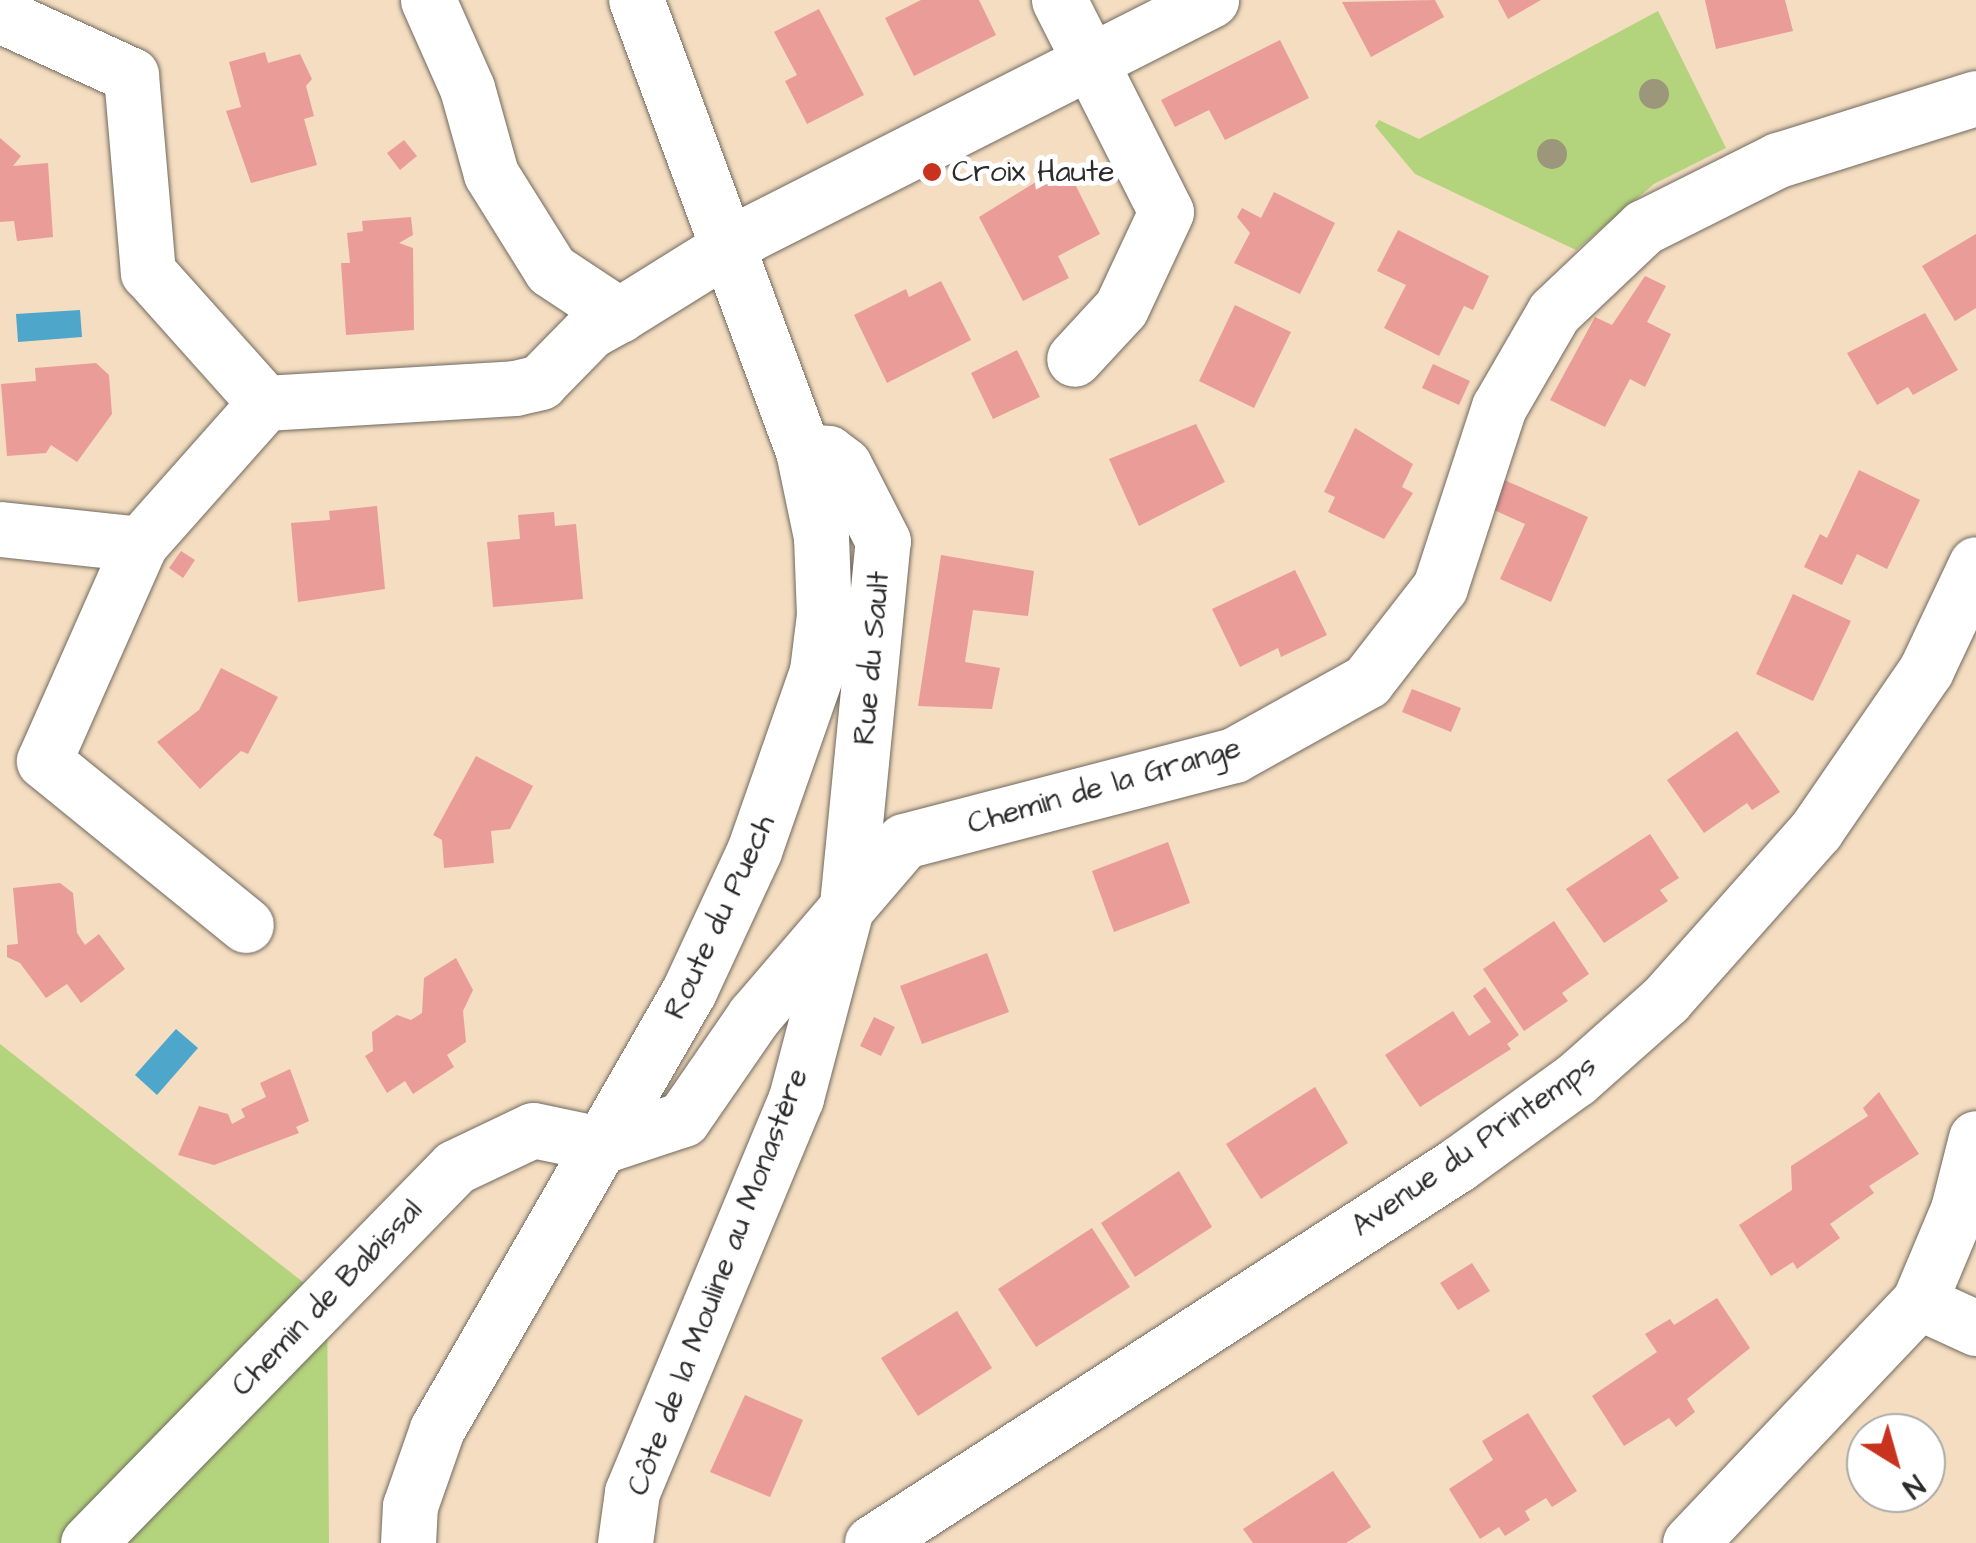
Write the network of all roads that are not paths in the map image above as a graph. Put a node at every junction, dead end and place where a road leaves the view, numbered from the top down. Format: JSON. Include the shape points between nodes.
{"nodes":[{"id":1,"x":428,"y":0,"type":"edge"},
{"id":2,"x":636,"y":0,"type":"edge"},
{"id":3,"x":1059,"y":0,"type":"edge"},
{"id":4,"x":1211,"y":0,"type":"edge"},
{"id":5,"x":0,"y":16,"type":"edge"},
{"id":6,"x":1091,"y":62,"type":"junction"},
{"id":7,"x":1976,"y":98,"type":"edge"},
{"id":8,"x":728,"y":247,"type":"junction"},
{"id":9,"x":619,"y":315,"type":"junction"},
{"id":10,"x":1074,"y":359,"type":"dead end"},
{"id":11,"x":265,"y":403,"type":"junction"},
{"id":12,"x":804,"y":451,"type":"junction"},
{"id":13,"x":0,"y":529,"type":"edge"},
{"id":14,"x":140,"y":544,"type":"junction"},
{"id":15,"x":1976,"y":564,"type":"edge"},
{"id":16,"x":847,"y":905,"type":"junction"},
{"id":17,"x":246,"y":926,"type":"dead end"},
{"id":18,"x":1976,"y":1138,"type":"edge"},
{"id":19,"x":606,"y":1144,"type":"junction"},
{"id":20,"x":1919,"y":1302,"type":"junction"},
{"id":21,"x":1976,"y":1328,"type":"edge"},
{"id":22,"x":88,"y":1543,"type":"edge"},
{"id":23,"x":408,"y":1543,"type":"edge"},
{"id":24,"x":625,"y":1543,"type":"edge"},
{"id":25,"x":872,"y":1543,"type":"edge"},
{"id":26,"x":1690,"y":1543,"type":"edge"}],
"edges":[{"from":1,"to":9,"type":"street","via":[[466,88],[490,174],[552,270]]},
{"from":2,"to":8,"type":"street","name":"Route du Puech"},
{"from":3,"to":6,"type":"street"},
{"from":4,"to":6,"type":"street"},
{"from":5,"to":11,"type":"street","via":[[132,75],[148,272]]},
{"from":6,"to":8,"type":"street"},
{"from":6,"to":10,"type":"street","via":[[1166,212],[1122,308]]},
{"from":7,"to":16,"type":"street","name":"Chemin de la Grange","via":[[1778,160],[1644,227],[1554,312],[1499,407],[1440,587],[1367,681],[1234,756],[904,841]]},
{"from":8,"to":9,"type":"street"},
{"from":8,"to":12,"type":"street","name":"Route du Puech"},
{"from":9,"to":11,"type":"street","via":[[590,332],[540,382]]},
{"from":11,"to":14,"type":"street"},
{"from":12,"to":16,"type":"street","name":"Rue du Sault","via":[[828,453],[844,465],[883,541]]},
{"from":12,"to":19,"type":"street","name":"Route du Puech","via":[[821,536],[824,615],[800,734],[689,991]]},
{"from":13,"to":14,"type":"street"},
{"from":14,"to":17,"type":"street","via":[[44,761]]},
{"from":15,"to":25,"type":"street","name":"Avenue du Printemps","via":[[1926,670],[1816,830],[1679,986],[1589,1068],[1457,1164]]},
{"from":16,"to":19,"type":"street","name":"Chemin de la Grange","via":[[754,1016],[682,1120]]},
{"from":16,"to":24,"type":"street","name":"Côte de la Mouline au Monastère","via":[[796,1098],[632,1492]]},
{"from":18,"to":20,"type":"street","via":[[1958,1209]]},
{"from":19,"to":22,"type":"street","name":"Chemin de Babissal","via":[[532,1130],[455,1168]]},
{"from":19,"to":23,"type":"street","name":"Route du Puech","via":[[476,1353],[437,1429],[410,1506]]},
{"from":20,"to":21,"type":"street"},
{"from":20,"to":26,"type":"street"}]}
